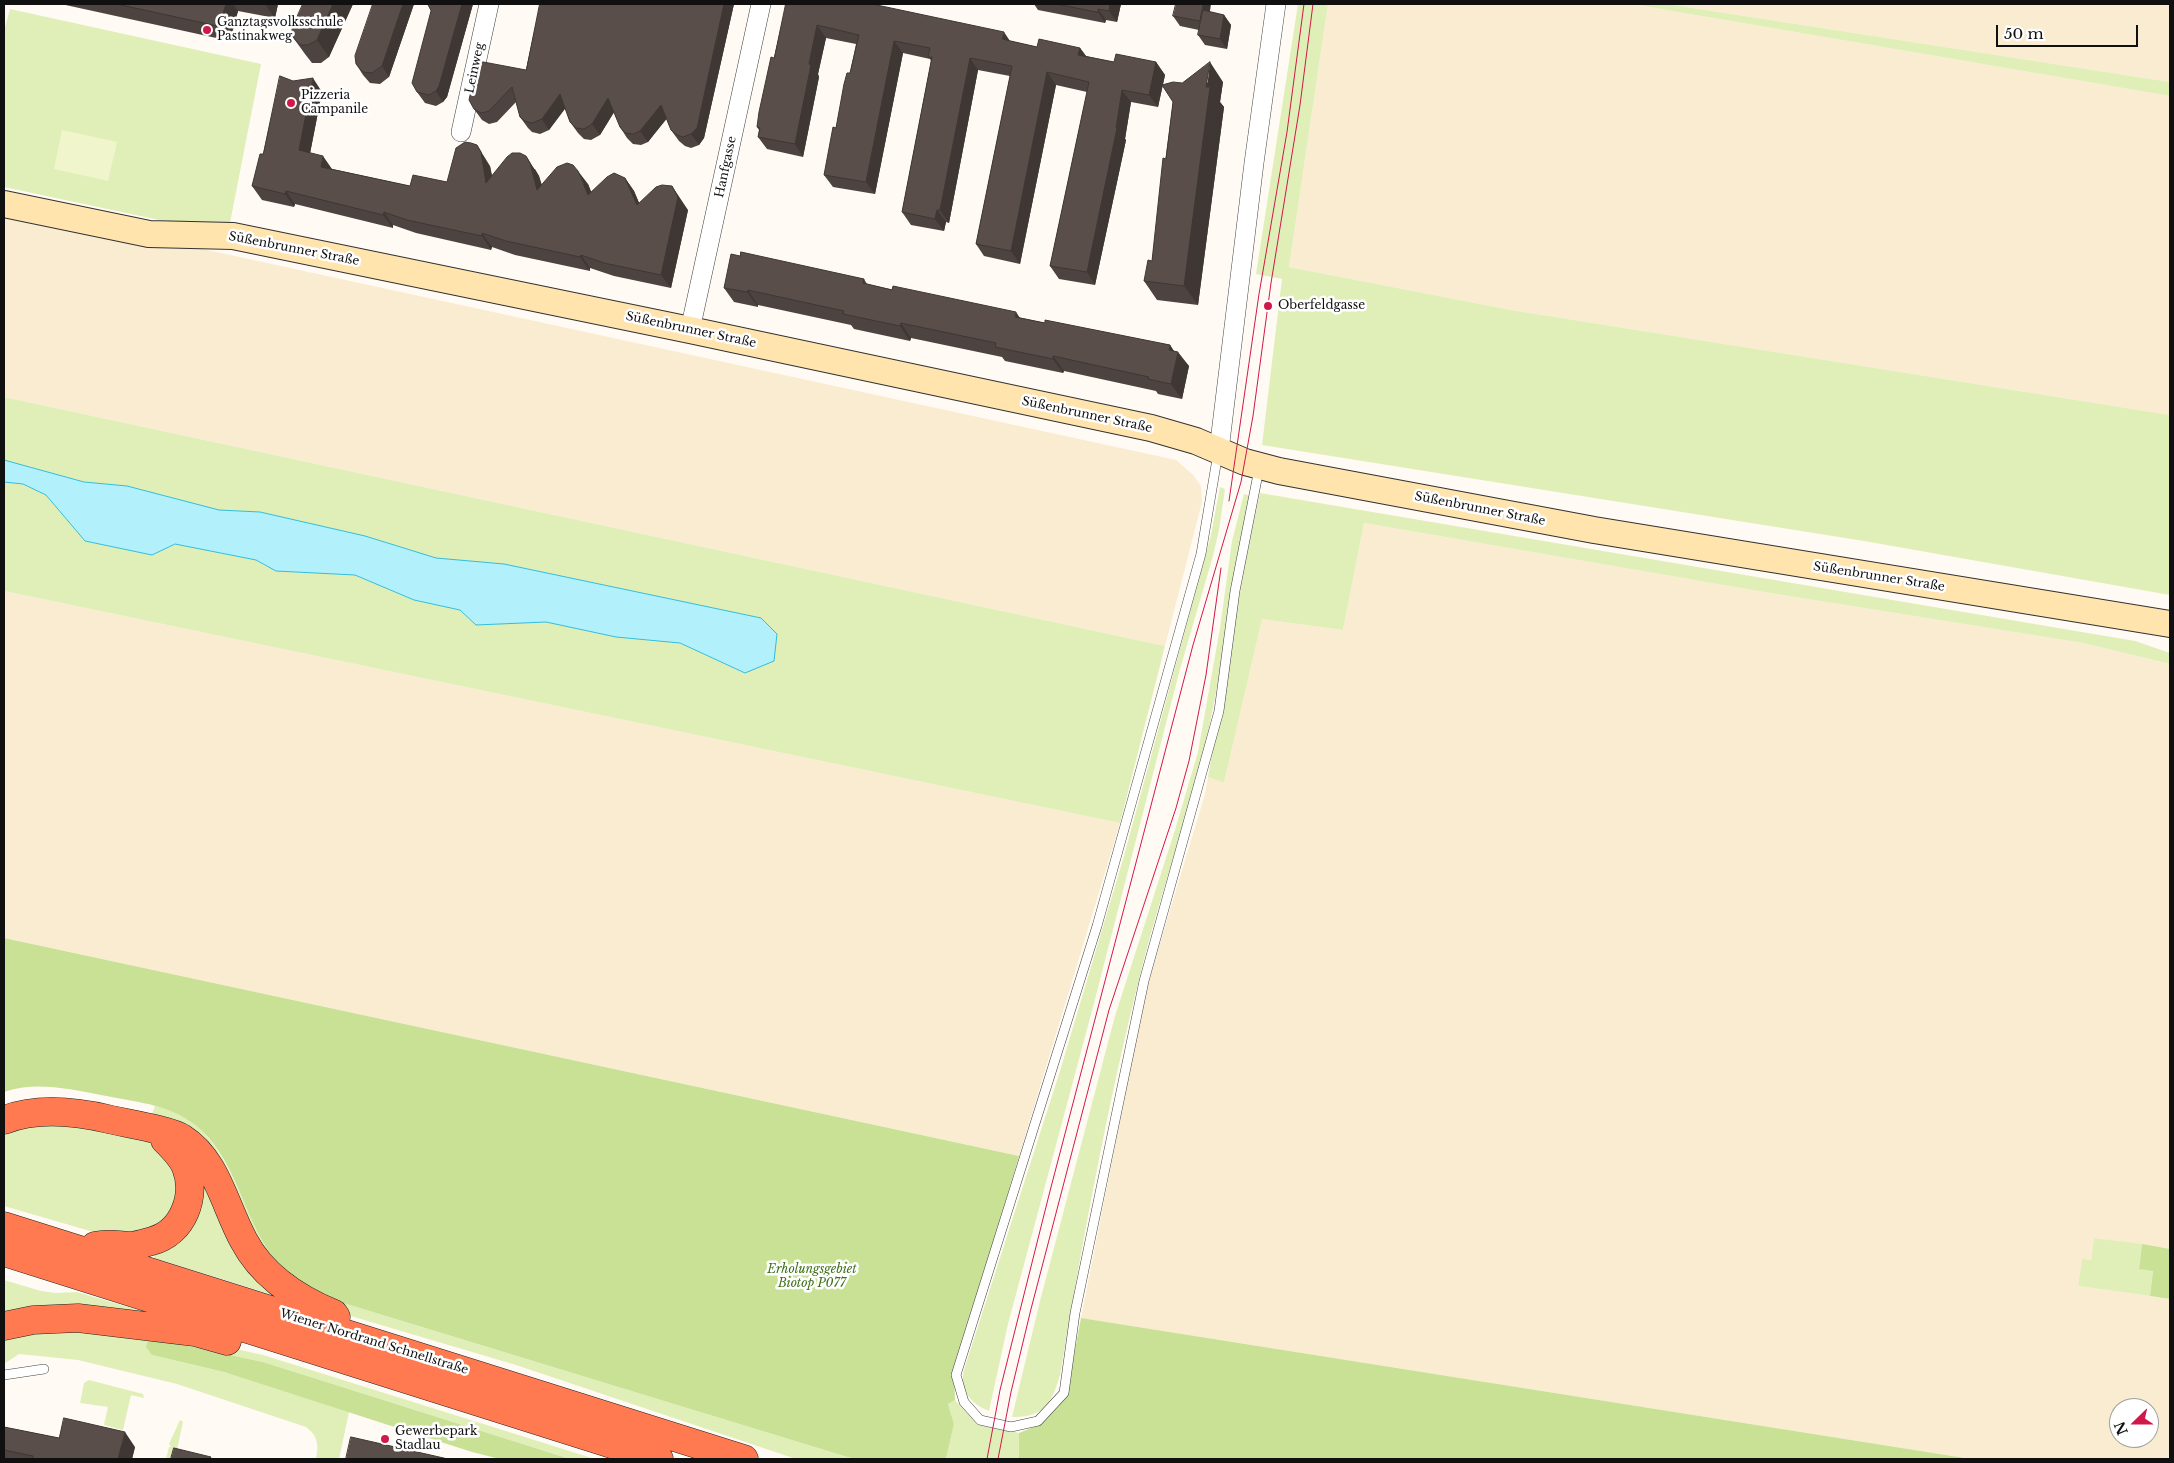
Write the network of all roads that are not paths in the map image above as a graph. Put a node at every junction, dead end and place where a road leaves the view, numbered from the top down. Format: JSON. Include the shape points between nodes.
{"nodes":[{"id":1,"x":489,"y":4,"type":"edge"},
{"id":2,"x":761,"y":4,"type":"edge"},
{"id":3,"x":1276,"y":4,"type":"edge"},
{"id":4,"x":461,"y":132,"type":"dead end"},
{"id":5,"x":4,"y":204,"type":"edge"},
{"id":6,"x":690,"y":330,"type":"junction"},
{"id":7,"x":1218,"y":450,"type":"junction"},
{"id":8,"x":1259,"y":466,"type":"junction"},
{"id":9,"x":2170,"y":624,"type":"edge"},
{"id":10,"x":4,"y":1120,"type":"edge"},
{"id":11,"x":155,"y":1130,"type":"junction"},
{"id":12,"x":4,"y":1226,"type":"edge"},
{"id":13,"x":81,"y":1250,"type":"junction"},
{"id":14,"x":4,"y":1252,"type":"edge"},
{"id":15,"x":4,"y":1326,"type":"edge"},
{"id":16,"x":349,"y":1334,"type":"junction"},
{"id":17,"x":326,"y":1354,"type":"junction"},
{"id":18,"x":44,"y":1369,"type":"dead end"},
{"id":19,"x":4,"y":1376,"type":"edge"},
{"id":20,"x":659,"y":1459,"type":"edge"},
{"id":21,"x":744,"y":1459,"type":"edge"}],
"edges":[{"from":1,"to":4,"type":"street","name":"Leinweg"},
{"from":2,"to":6,"type":"street","name":"Hanfgasse"},
{"from":3,"to":7,"type":"street"},
{"from":5,"to":6,"type":"street","name":"Süßenbrunner Straße","via":[[149,234],[233,236]]},
{"from":6,"to":7,"type":"street","name":"Süßenbrunner Straße","via":[[1151,428]]},
{"from":7,"to":8,"type":"street","name":"Süßenbrunner Straße"},
{"from":7,"to":8,"type":"lane","via":[[1200,554],[1100,916],[956,1375],[964,1402],[980,1420],[1011,1427],[1038,1421],[1064,1393],[1075,1313],[1144,981],[1219,711],[1235,591]]},
{"from":8,"to":9,"type":"street","name":"Süßenbrunner Straße","via":[[1594,530]]},
{"from":10,"to":11,"type":"highway","via":[[35,1112],[58,1112],[98,1116]]},
{"from":11,"to":13,"type":"highway","via":[[186,1166],[190,1189],[186,1211],[174,1230],[154,1241],[130,1246],[108,1243]]},
{"from":11,"to":16,"type":"highway","via":[[181,1137],[201,1156],[217,1181],[244,1242],[262,1266],[306,1302],[334,1314]]},
{"from":12,"to":13,"type":"highway","name":"Wiener Nordrand Schnellstraße"},
{"from":13,"to":16,"type":"highway","name":"Wiener Nordrand Schnellstraße"},
{"from":14,"to":17,"type":"highway","name":"Wiener Nordrand Schnellstraße"},
{"from":15,"to":17,"type":"highway","via":[[33,1320],[78,1318],[195,1332],[294,1359]]},
{"from":16,"to":21,"type":"highway","name":"Wiener Nordrand Schnellstraße"},
{"from":17,"to":20,"type":"highway","name":"Wiener Nordrand Schnellstraße"},
{"from":18,"to":19,"type":"lane"}]}
